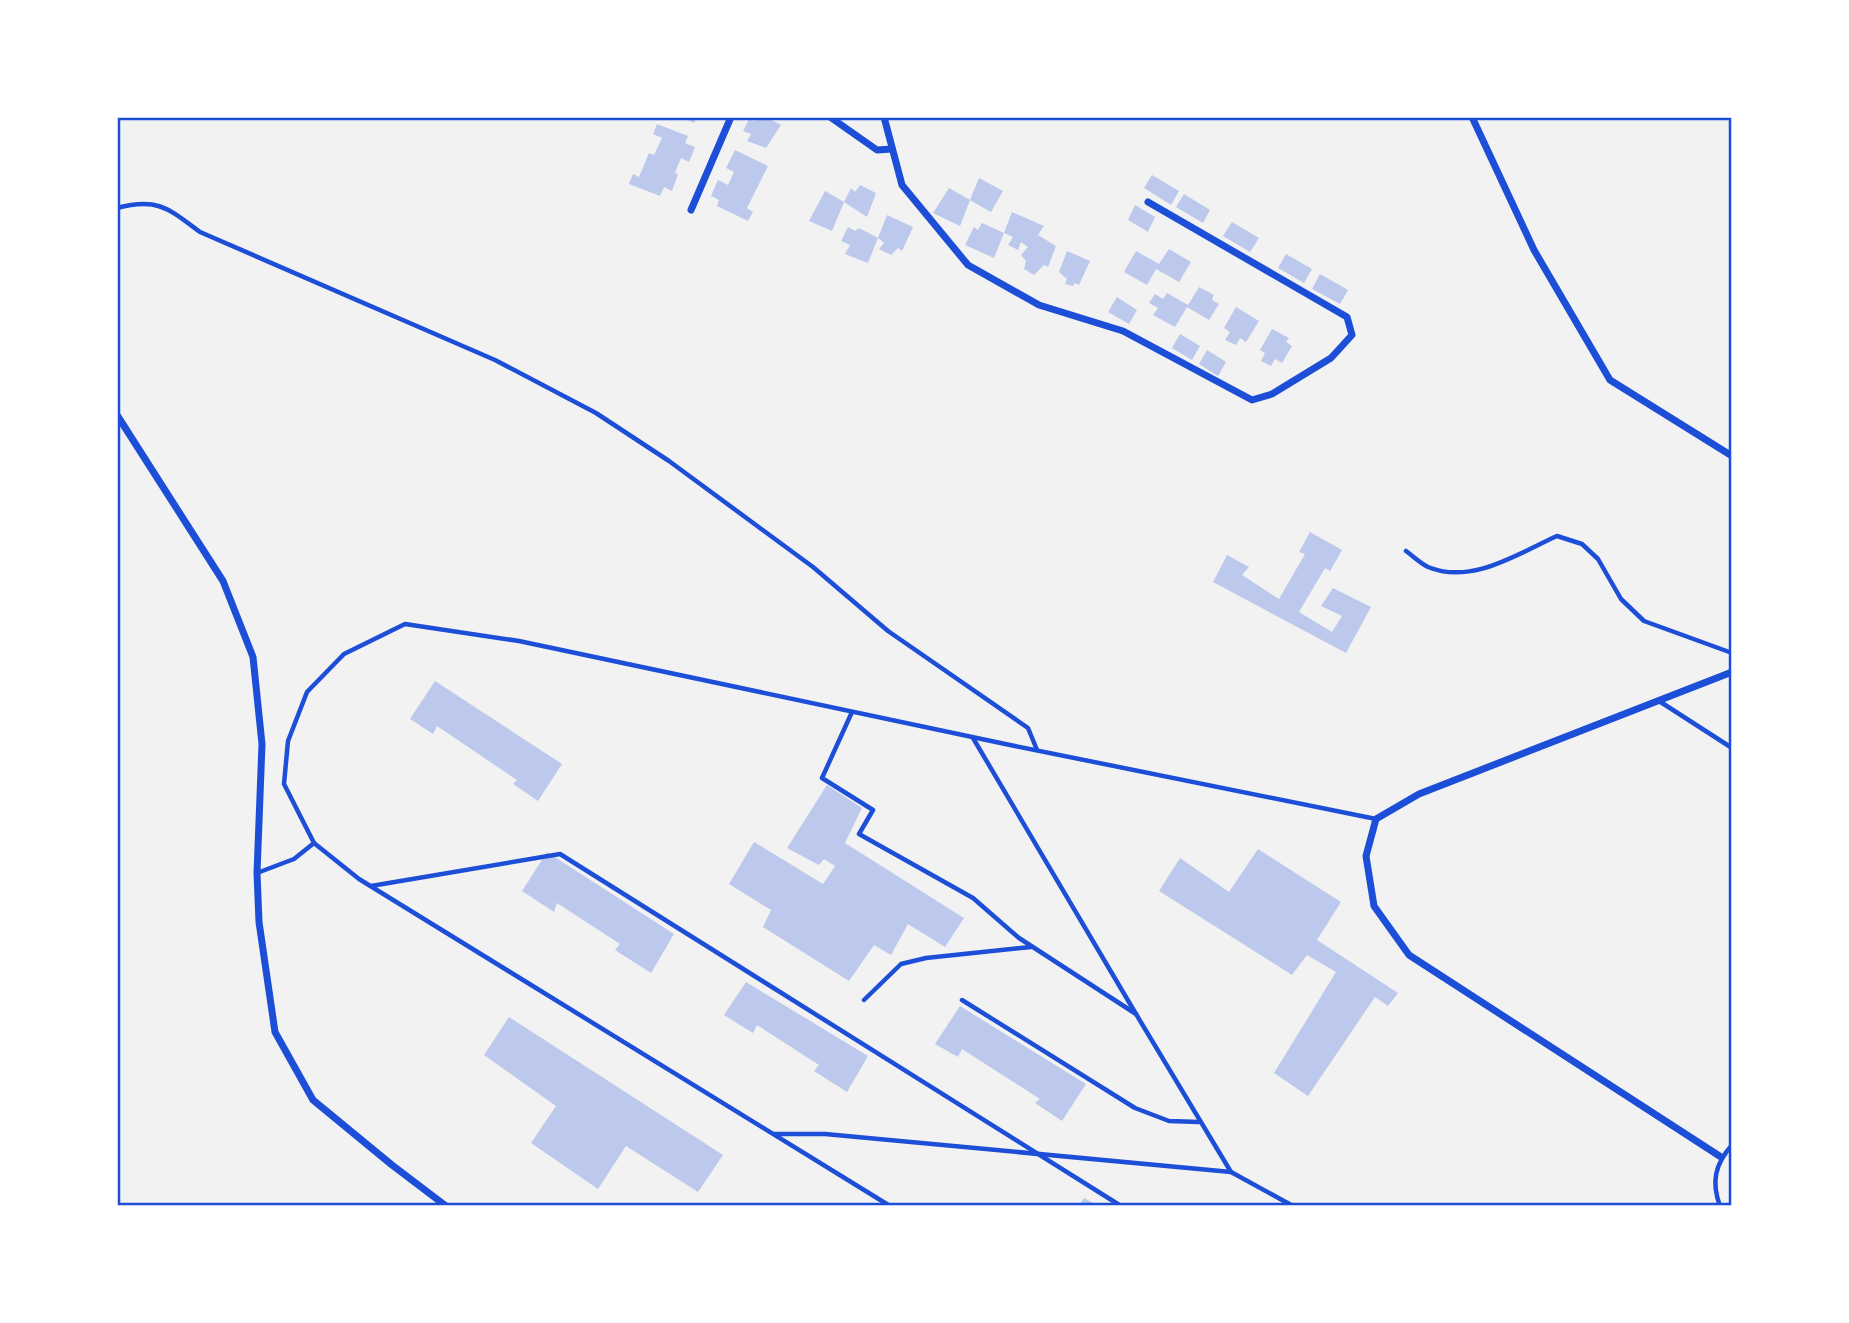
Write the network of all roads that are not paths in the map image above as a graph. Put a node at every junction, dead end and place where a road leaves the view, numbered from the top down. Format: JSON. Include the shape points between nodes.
{"nodes":[{"id":1,"x":731,"y":117,"type":"edge"},
{"id":2,"x":830,"y":117,"type":"edge"},
{"id":3,"x":884,"y":117,"type":"edge"},
{"id":4,"x":1472,"y":117,"type":"edge"},
{"id":5,"x":892,"y":149,"type":"junction"},
{"id":6,"x":1147,"y":202,"type":"dead end"},
{"id":7,"x":117,"y":208,"type":"edge"},
{"id":8,"x":691,"y":210,"type":"dead end"},
{"id":9,"x":117,"y":415,"type":"edge"},
{"id":10,"x":1732,"y":456,"type":"edge"},
{"id":11,"x":1406,"y":551,"type":"dead end"},
{"id":12,"x":1732,"y":653,"type":"edge"},
{"id":13,"x":1732,"y":672,"type":"edge"},
{"id":14,"x":1659,"y":701,"type":"junction"},
{"id":15,"x":852,"y":712,"type":"junction"},
{"id":16,"x":972,"y":737,"type":"junction"},
{"id":17,"x":1732,"y":748,"type":"edge"},
{"id":18,"x":1037,"y":750,"type":"junction"},
{"id":19,"x":1377,"y":819,"type":"junction"},
{"id":20,"x":314,"y":843,"type":"junction"},
{"id":21,"x":257,"y":873,"type":"junction"},
{"id":22,"x":370,"y":886,"type":"junction"},
{"id":23,"x":1032,"y":947,"type":"junction"},
{"id":24,"x":864,"y":1000,"type":"dead end"},
{"id":25,"x":962,"y":1000,"type":"dead end"},
{"id":26,"x":1136,"y":1014,"type":"junction"},
{"id":27,"x":1200,"y":1122,"type":"junction"},
{"id":28,"x":773,"y":1133,"type":"junction"},
{"id":29,"x":1732,"y":1145,"type":"edge"},
{"id":30,"x":1036,"y":1152,"type":"junction"},
{"id":31,"x":1721,"y":1157,"type":"junction"},
{"id":32,"x":1231,"y":1172,"type":"junction"},
{"id":33,"x":446,"y":1206,"type":"edge"},
{"id":34,"x":890,"y":1206,"type":"edge"},
{"id":35,"x":1121,"y":1206,"type":"edge"},
{"id":36,"x":1293,"y":1206,"type":"edge"},
{"id":37,"x":1720,"y":1206,"type":"edge"}],
"edges":[{"from":1,"to":8,"type":"street"},
{"from":2,"to":5,"type":"street","via":[[877,150]]},
{"from":3,"to":5,"type":"street"},
{"from":4,"to":10,"type":"street","via":[[1534,250],[1610,380]]},
{"from":5,"to":6,"type":"street","via":[[902,185],[968,265],[1039,305],[1123,331],[1252,400],[1272,394],[1331,358],[1352,335],[1347,317]]},
{"from":7,"to":18,"type":"lane","via":[[149,203],[169,208],[200,232],[495,360],[596,412],[813,567],[888,631],[1028,728]]},
{"from":9,"to":21,"type":"street","via":[[223,581],[253,657],[262,744]]},
{"from":11,"to":12,"type":"lane","via":[[1426,566],[1448,573],[1481,571],[1557,536],[1582,544],[1598,559],[1621,599],[1644,621]]},
{"from":13,"to":14,"type":"street"},
{"from":14,"to":17,"type":"lane"},
{"from":14,"to":19,"type":"street","via":[[1419,794]]},
{"from":15,"to":16,"type":"lane"},
{"from":15,"to":20,"type":"lane","via":[[519,641],[405,624],[344,654],[307,692],[288,741],[284,784]]},
{"from":15,"to":23,"type":"lane","via":[[822,778],[873,810],[859,834],[973,898]]},
{"from":16,"to":18,"type":"lane"},
{"from":16,"to":26,"type":"lane"},
{"from":18,"to":19,"type":"lane"},
{"from":19,"to":31,"type":"street","via":[[1366,856],[1374,906],[1409,955]]},
{"from":20,"to":21,"type":"lane","via":[[294,859]]},
{"from":20,"to":22,"type":"lane"},
{"from":21,"to":33,"type":"street","via":[[259,922],[275,1032],[313,1100]]},
{"from":22,"to":28,"type":"lane"},
{"from":22,"to":30,"type":"lane","via":[[560,853]]},
{"from":23,"to":24,"type":"lane","via":[[901,964]]},
{"from":23,"to":26,"type":"lane"},
{"from":25,"to":27,"type":"lane","via":[[1135,1108],[1169,1121]]},
{"from":26,"to":27,"type":"lane"},
{"from":27,"to":32,"type":"lane"},
{"from":28,"to":30,"type":"lane"},
{"from":28,"to":34,"type":"lane"},
{"from":29,"to":31,"type":"lane"},
{"from":30,"to":32,"type":"lane"},
{"from":30,"to":35,"type":"lane"},
{"from":31,"to":37,"type":"lane","via":[[1714,1189]]},
{"from":32,"to":36,"type":"lane"}]}
